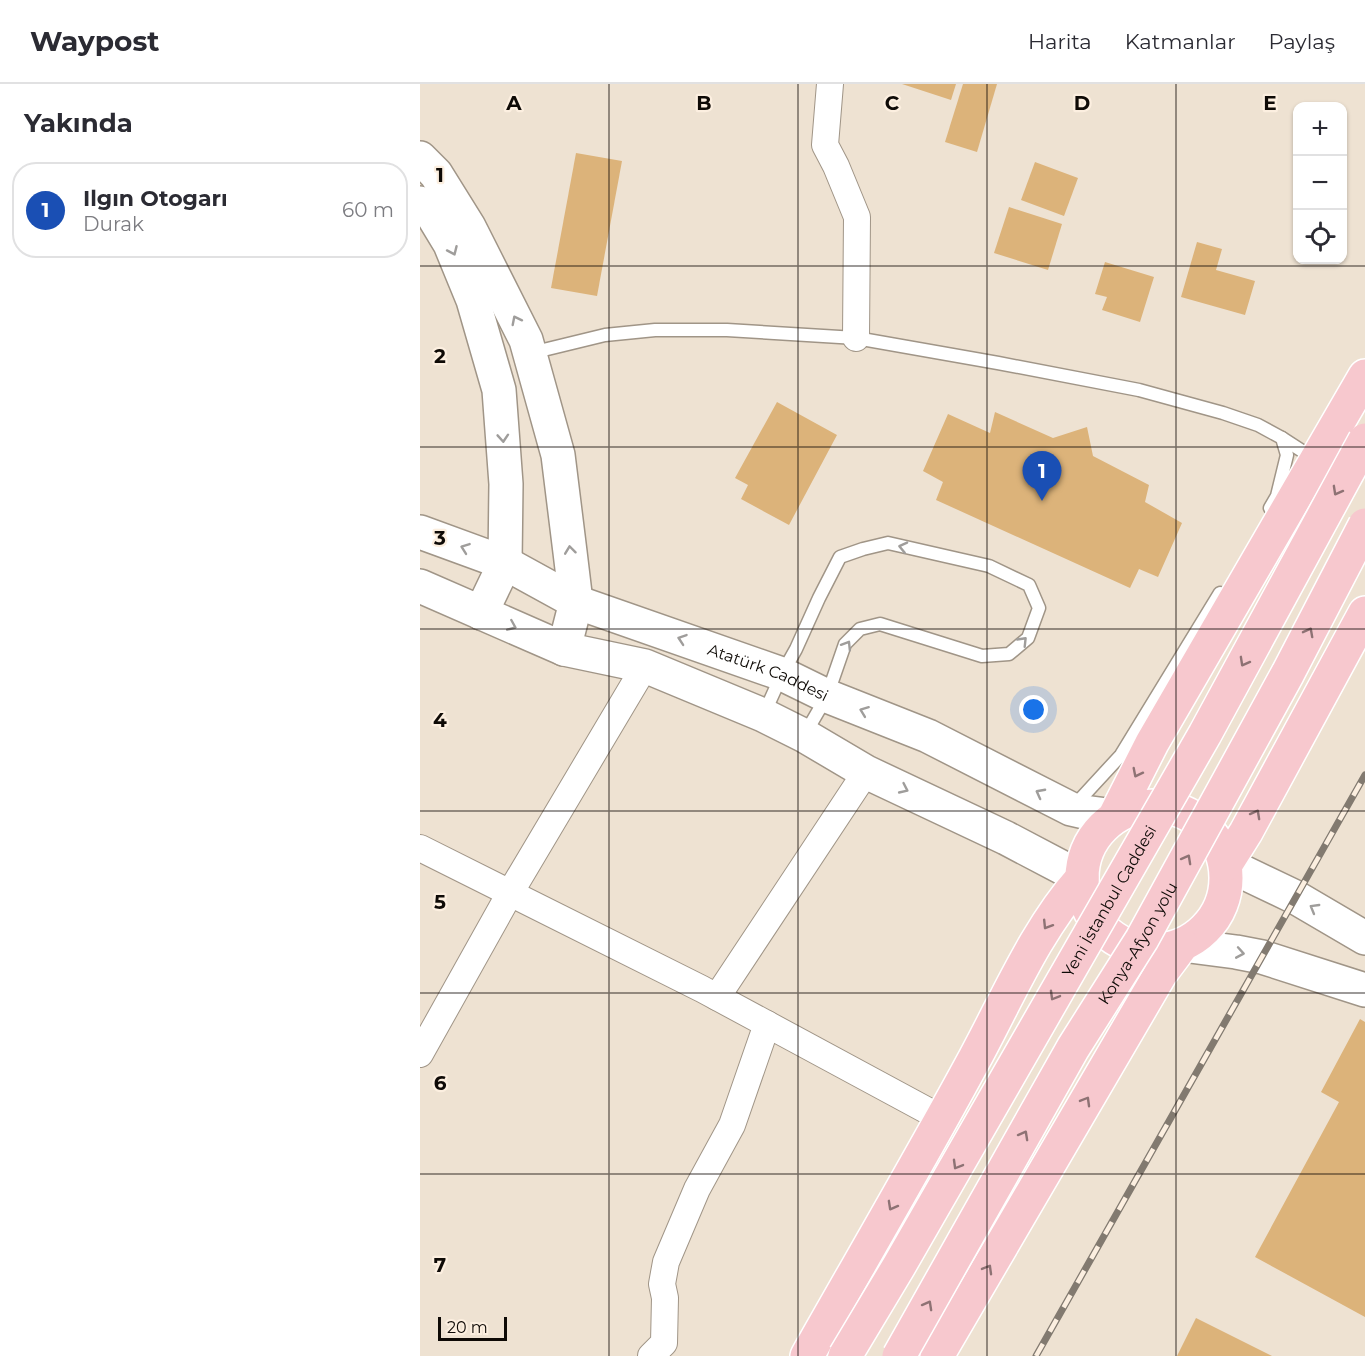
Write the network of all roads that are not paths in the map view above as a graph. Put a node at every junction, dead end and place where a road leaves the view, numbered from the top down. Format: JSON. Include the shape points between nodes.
{"nodes":[{"id":1,"x":830,"y":84,"type":"edge"},
{"id":2,"x":420,"y":158,"type":"edge"},
{"id":3,"x":420,"y":204,"type":"edge"},
{"id":4,"x":856,"y":338,"type":"junction"},
{"id":5,"x":530,"y":353,"type":"junction"},
{"id":6,"x":1365,"y":376,"type":"edge"},
{"id":7,"x":1282,"y":438,"type":"junction"},
{"id":8,"x":1365,"y":440,"type":"edge"},
{"id":9,"x":1317,"y":460,"type":"junction"},
{"id":10,"x":1266,"y":515,"type":"dead end"},
{"id":11,"x":1365,"y":525,"type":"edge"},
{"id":12,"x":420,"y":532,"type":"edge"},
{"id":13,"x":505,"y":563,"type":"junction"},
{"id":14,"x":1229,"y":580,"type":"dead end"},
{"id":15,"x":420,"y":586,"type":"edge"},
{"id":16,"x":576,"y":602,"type":"junction"},
{"id":17,"x":482,"y":613,"type":"junction"},
{"id":18,"x":1365,"y":613,"type":"edge"},
{"id":19,"x":564,"y":649,"type":"junction"},
{"id":20,"x":645,"y":666,"type":"junction"},
{"id":21,"x":782,"y":674,"type":"junction"},
{"id":22,"x":827,"y":696,"type":"junction"},
{"id":23,"x":763,"y":715,"type":"junction"},
{"id":24,"x":805,"y":735,"type":"junction"},
{"id":25,"x":866,"y":772,"type":"junction"},
{"id":26,"x":1071,"y":809,"type":"junction"},
{"id":27,"x":1115,"y":816,"type":"junction"},
{"id":28,"x":420,"y":848,"type":"edge"},
{"id":29,"x":1226,"y":864,"type":"junction"},
{"id":30,"x":1082,"y":878,"type":"junction"},
{"id":31,"x":510,"y":893,"type":"junction"},
{"id":32,"x":1365,"y":938,"type":"edge"},
{"id":33,"x":1182,"y":945,"type":"junction"},
{"id":34,"x":1365,"y":990,"type":"edge"},
{"id":35,"x":717,"y":997,"type":"junction"},
{"id":36,"x":767,"y":1024,"type":"junction"},
{"id":37,"x":420,"y":1054,"type":"edge"},
{"id":38,"x":941,"y":1118,"type":"junction"},
{"id":39,"x":651,"y":1356,"type":"edge"},
{"id":40,"x":807,"y":1356,"type":"edge"},
{"id":41,"x":845,"y":1356,"type":"edge"},
{"id":42,"x":899,"y":1356,"type":"edge"},
{"id":43,"x":937,"y":1356,"type":"edge"}],
"edges":[{"from":1,"to":4,"type":"street","via":[[825,145],[857,217]]},
{"from":5,"to":2,"type":"main road","one_way":true,"via":[[469,227],[436,174]]},
{"from":3,"to":13,"type":"main road","one_way":true,"via":[[430,211],[450,244],[473,300],[499,390],[506,484]]},
{"from":4,"to":5,"type":"lane","via":[[655,330],[605,335]]},
{"from":4,"to":7,"type":"lane","via":[[1139,390],[1232,416]]},
{"from":16,"to":5,"type":"main road","one_way":true,"via":[[558,455]]},
{"from":6,"to":9,"type":"highway"},
{"from":7,"to":9,"type":"lane"},
{"from":7,"to":10,"type":"lane","via":[[1287,454],[1277,496]]},
{"from":8,"to":41,"type":"highway","name":"Yeni İstanbul Caddesi","one_way":true,"bridge":true,"via":[[1199,744]]},
{"from":9,"to":27,"type":"highway","one_way":true,"via":[[1152,743]]},
{"from":42,"to":11,"type":"highway","name":"Konya-Afyon yolu","one_way":true,"bridge":true,"via":[[1073,1048],[1147,929]]},
{"from":13,"to":12,"type":"main road","name":"Atatürk Caddesi","one_way":true},
{"from":13,"to":16,"type":"main road","name":"Atatürk Caddesi"},
{"from":13,"to":17,"type":"main road"},
{"from":14,"to":26,"type":"lane","via":[[1120,755]]},
{"from":15,"to":17,"type":"main road"},
{"from":16,"to":19,"type":"main road"},
{"from":21,"to":16,"type":"main road","name":"Atatürk Caddesi","one_way":true},
{"from":17,"to":19,"type":"main road","one_way":true},
{"from":29,"to":18,"type":"highway","one_way":true},
{"from":19,"to":20,"type":"main road"},
{"from":20,"to":23,"type":"main road"},
{"from":20,"to":31,"type":"street"},
{"from":21,"to":22,"type":"main road","name":"Atatürk Caddesi"},
{"from":22,"to":21,"type":"lane","one_way":true,"via":[[845,644],[860,629],[880,624],[982,656],[1009,654],[1028,638],[1039,608],[1029,585],[989,566],[888,543],[840,557]]},
{"from":21,"to":23,"type":"lane"},
{"from":22,"to":24,"type":"lane"},
{"from":26,"to":22,"type":"main road","name":"Atatürk Caddesi","one_way":true,"via":[[928,736]]},
{"from":23,"to":24,"type":"main road"},
{"from":24,"to":25,"type":"main road"},
{"from":25,"to":30,"type":"main road","one_way":true},
{"from":25,"to":35,"type":"street"},
{"from":26,"to":27,"type":"main road","name":"Atatürk Caddesi"},
{"from":27,"to":29,"type":"highway","via":[[1141,806],[1160,806],[1196,818],[1215,838]]},
{"from":27,"to":30,"type":"highway","via":[[1097,833],[1086,854]]},
{"from":28,"to":31,"type":"street"},
{"from":32,"to":29,"type":"main road","one_way":true,"via":[[1295,897]]},
{"from":29,"to":33,"type":"highway","via":[[1226,889],[1218,913],[1203,932]]},
{"from":30,"to":33,"type":"highway","via":[[1087,906],[1102,930],[1126,945],[1154,951]]},
{"from":30,"to":38,"type":"highway","one_way":true,"via":[[1044,929]]},
{"from":31,"to":35,"type":"street"},
{"from":31,"to":37,"type":"street"},
{"from":33,"to":34,"type":"main road","one_way":true,"via":[[1262,957]]},
{"from":43,"to":33,"type":"highway","one_way":true,"via":[[1161,973]]},
{"from":35,"to":36,"type":"street"},
{"from":36,"to":38,"type":"street"},
{"from":36,"to":39,"type":"street","via":[[732,1125],[697,1190],[666,1262],[662,1284],[664,1343]]},
{"from":38,"to":40,"type":"highway","one_way":true}]}
